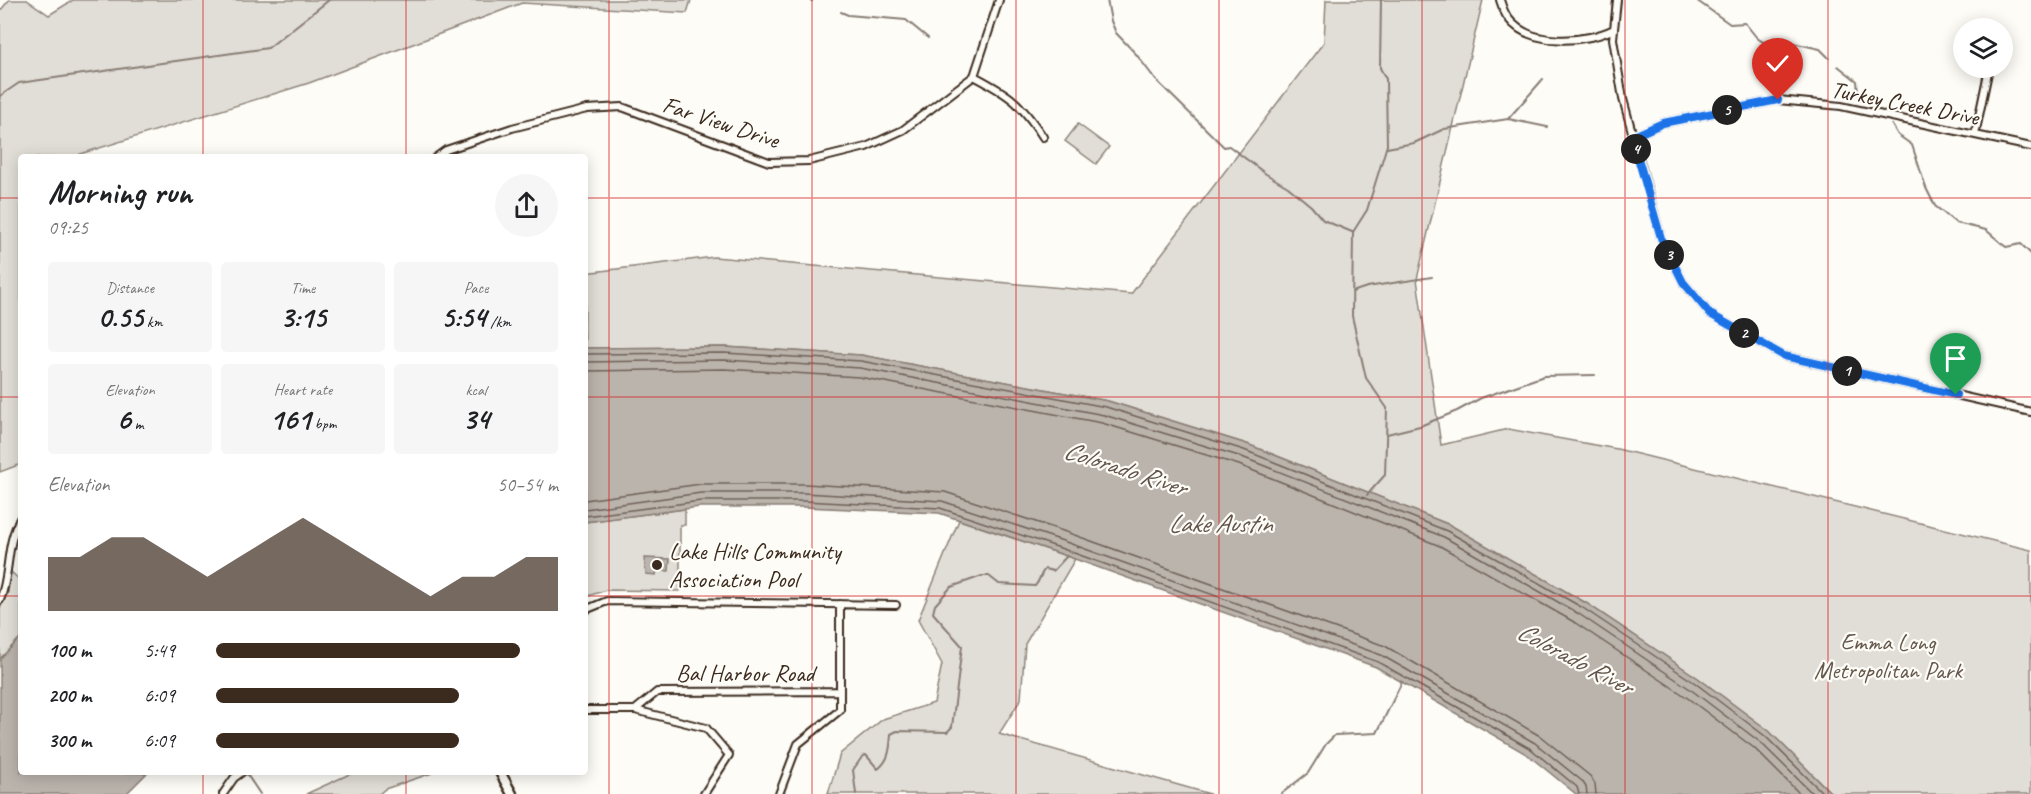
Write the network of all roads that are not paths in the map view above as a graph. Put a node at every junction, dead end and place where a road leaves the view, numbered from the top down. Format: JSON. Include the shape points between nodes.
{"nodes":[{"id":1,"x":999,"y":0,"type":"edge"},
{"id":2,"x":1500,"y":0,"type":"edge"},
{"id":3,"x":1617,"y":0,"type":"edge"},
{"id":4,"x":1614,"y":29,"type":"junction"},
{"id":5,"x":974,"y":76,"type":"junction"},
{"id":6,"x":1987,"y":78,"type":"edge"},
{"id":7,"x":1975,"y":135,"type":"junction"},
{"id":8,"x":1043,"y":137,"type":"dead end"},
{"id":9,"x":1632,"y":137,"type":"junction"},
{"id":10,"x":2031,"y":147,"type":"edge"},
{"id":11,"x":440,"y":154,"type":"edge"},
{"id":12,"x":2031,"y":412,"type":"edge"},
{"id":13,"x":18,"y":522,"type":"edge"},
{"id":14,"x":0,"y":600,"type":"edge"},
{"id":15,"x":840,"y":604,"type":"junction"},
{"id":16,"x":896,"y":605,"type":"dead end"},
{"id":17,"x":588,"y":609,"type":"edge"},
{"id":18,"x":840,"y":690,"type":"junction"},
{"id":19,"x":588,"y":710,"type":"edge"},
{"id":20,"x":635,"y":710,"type":"junction"},
{"id":21,"x":238,"y":775,"type":"edge"},
{"id":22,"x":502,"y":775,"type":"edge"},
{"id":23,"x":223,"y":794,"type":"edge"},
{"id":24,"x":512,"y":794,"type":"edge"},
{"id":25,"x":704,"y":794,"type":"edge"},
{"id":26,"x":779,"y":794,"type":"edge"}],
"edges":[{"from":1,"to":5,"type":"street"},
{"from":2,"to":4,"type":"street","via":[[1517,27],[1539,37],[1586,39]]},
{"from":3,"to":4,"type":"street"},
{"from":4,"to":9,"type":"street"},
{"from":5,"to":8,"type":"street","via":[[1004,91],[1026,110]]},
{"from":5,"to":11,"type":"street","name":"Far View Drive","via":[[903,130],[866,147],[809,161],[769,162],[622,107],[587,109],[512,128]]},
{"from":6,"to":7,"type":"street"},
{"from":7,"to":9,"type":"street","name":"Turkey Creek Drive","via":[[1841,106],[1778,100],[1663,123]]},
{"from":7,"to":10,"type":"street","name":"Turkey Creek Drive"},
{"from":9,"to":12,"type":"street","via":[[1661,238],[1683,282],[1710,314],[1784,356]]},
{"from":13,"to":14,"type":"street"},
{"from":15,"to":16,"type":"street"},
{"from":15,"to":17,"type":"street","via":[[607,601]]},
{"from":15,"to":18,"type":"street"},
{"from":18,"to":20,"type":"street","name":"Bal Harbor Road","via":[[657,692]]},
{"from":18,"to":26,"type":"street","via":[[840,710],[798,744]]},
{"from":19,"to":20,"type":"street"},
{"from":20,"to":25,"type":"street","via":[[706,728],[729,755]]},
{"from":21,"to":23,"type":"street"},
{"from":22,"to":24,"type":"street"}]}
